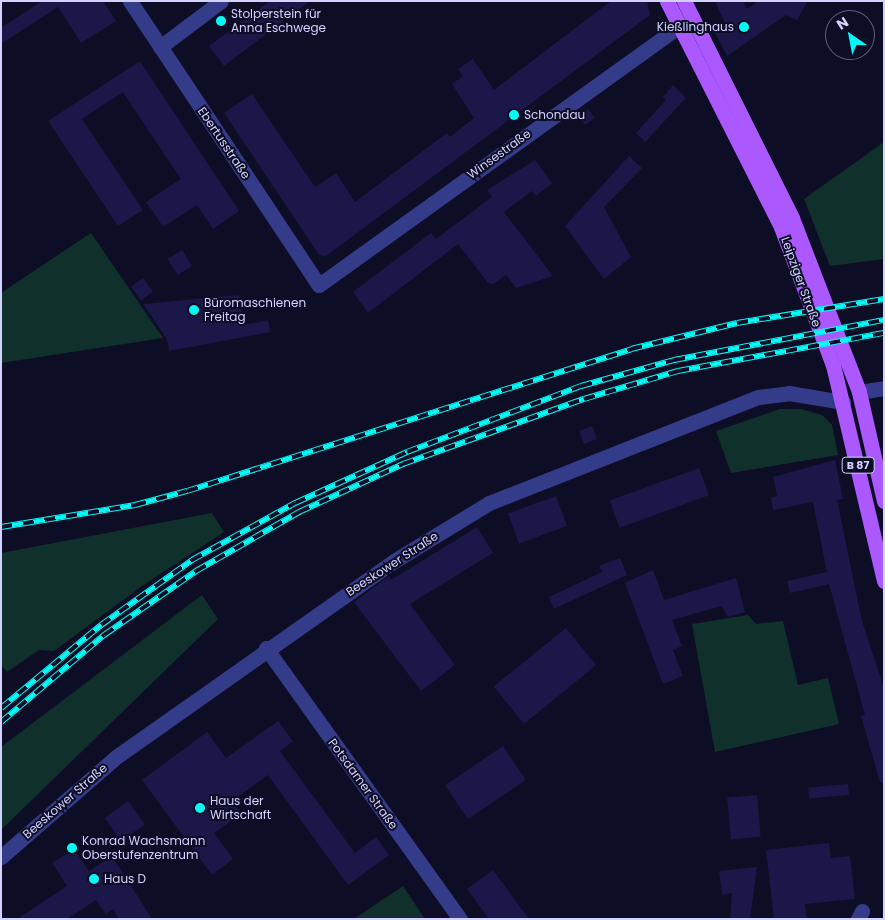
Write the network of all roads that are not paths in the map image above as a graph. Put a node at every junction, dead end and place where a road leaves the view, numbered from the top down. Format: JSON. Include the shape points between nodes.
{"nodes":[{"id":1,"x":130,"y":1,"type":"edge"},
{"id":2,"x":221,"y":1,"type":"edge"},
{"id":3,"x":667,"y":1,"type":"edge"},
{"id":4,"x":684,"y":1,"type":"edge"},
{"id":5,"x":681,"y":25,"type":"junction"},
{"id":6,"x":160,"y":47,"type":"junction"},
{"id":7,"x":318,"y":285,"type":"joint"},
{"id":8,"x":884,"y":388,"type":"edge"},
{"id":9,"x":859,"y":392,"type":"junction"},
{"id":10,"x":843,"y":402,"type":"junction"},
{"id":11,"x":884,"y":501,"type":"edge"},
{"id":12,"x":884,"y":581,"type":"edge"},
{"id":13,"x":266,"y":648,"type":"junction"},
{"id":14,"x":1,"y":857,"type":"edge"},
{"id":15,"x":460,"y":919,"type":"edge"}],
"edges":[{"from":1,"to":6,"type":"street","name":"Ebertusstraße"},
{"from":2,"to":6,"type":"street"},
{"from":3,"to":5,"type":"main road","name":"Leipziger Straße","number":"B 87"},
{"from":4,"to":9,"type":"main road","name":"Leipziger Straße","number":"B 87","via":[[792,218]]},
{"from":5,"to":7,"type":"street","name":"Winsestraße"},
{"from":5,"to":10,"type":"main road","name":"Leipziger Straße","number":"B 87","via":[[781,227]]},
{"from":6,"to":7,"type":"street","name":"Ebertusstraße"},
{"from":8,"to":9,"type":"street"},
{"from":9,"to":11,"type":"main road","name":"Leipziger Straße","number":"B 87"},
{"from":10,"to":12,"type":"main road","name":"Leipziger Straße","number":"B 87"},
{"from":10,"to":13,"type":"street","name":"Beeskower Straße","via":[[781,394],[758,397],[488,503],[394,560]]},
{"from":13,"to":14,"type":"street","name":"Beeskower Straße","via":[[116,757]]},
{"from":13,"to":15,"type":"street","name":"Potsdamer Straße"}]}
